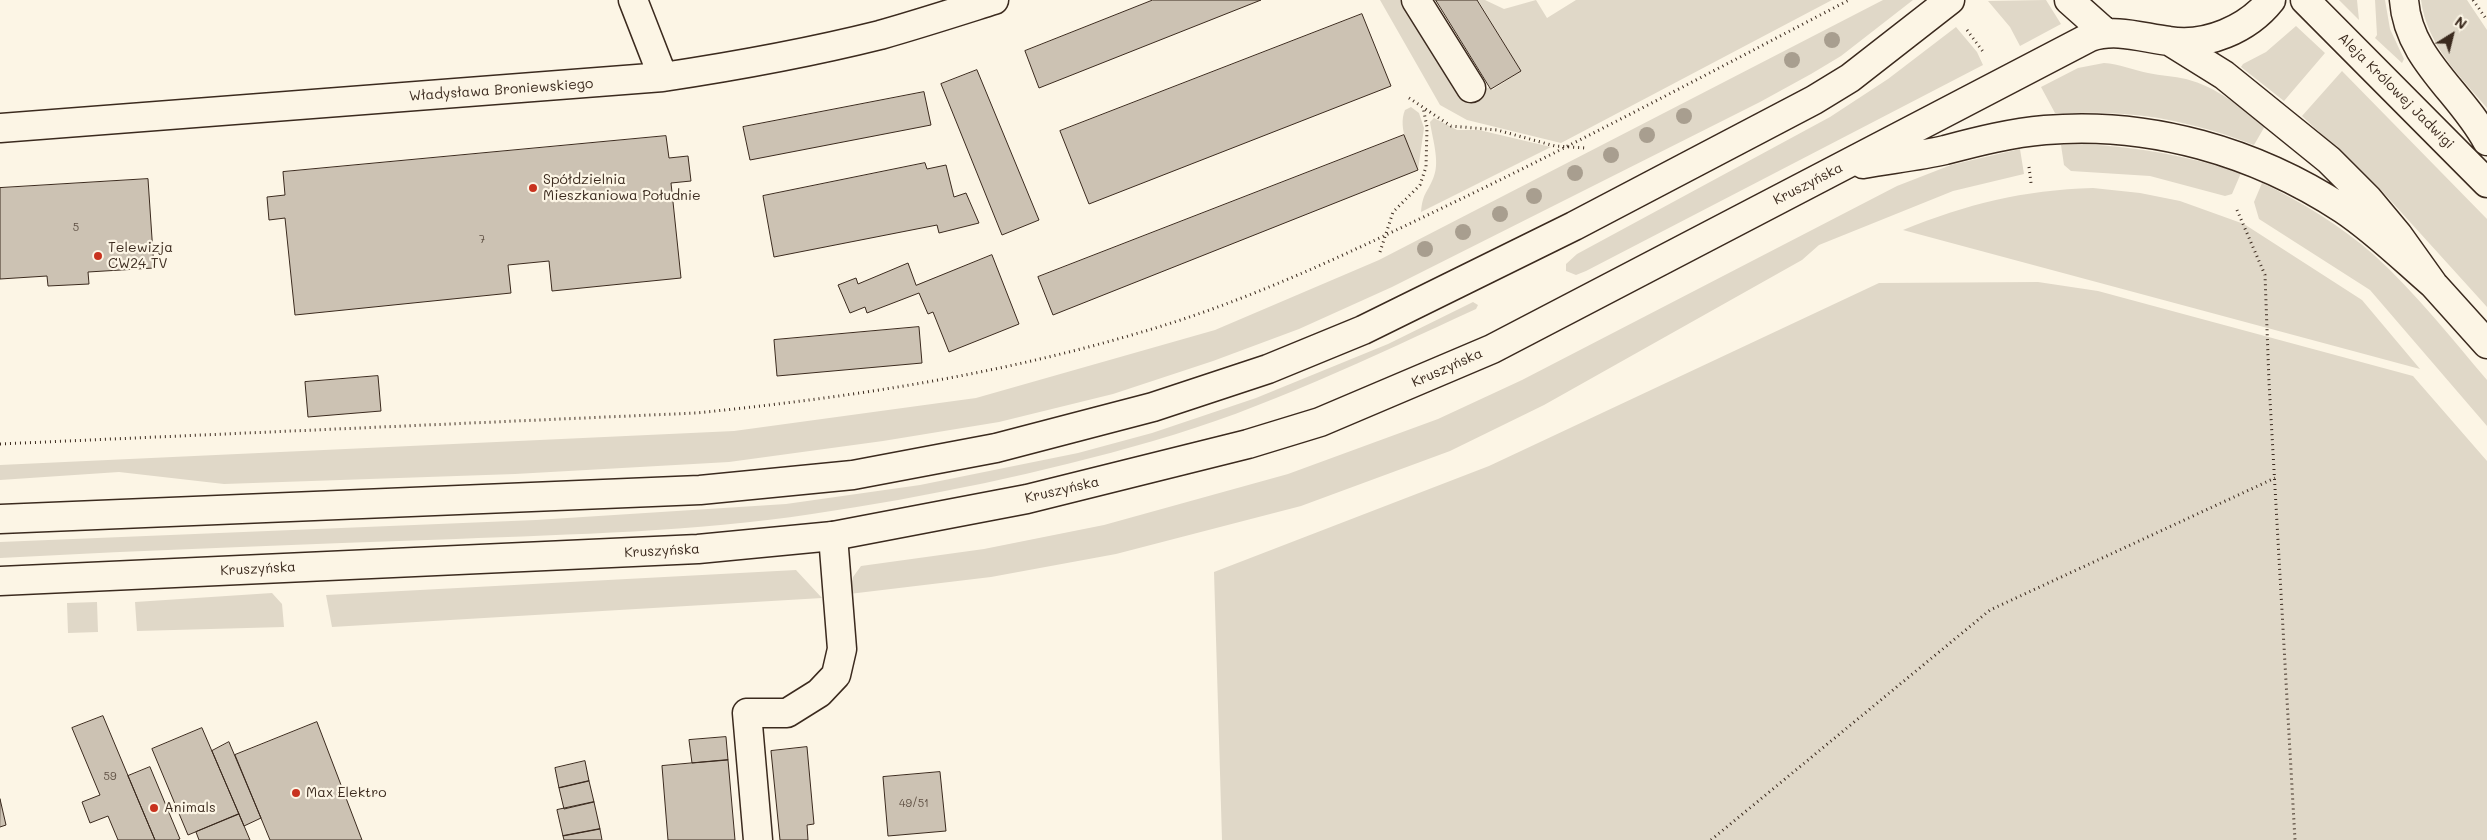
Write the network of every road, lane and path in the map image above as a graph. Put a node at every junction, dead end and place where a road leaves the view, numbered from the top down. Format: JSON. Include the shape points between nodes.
{"nodes":[{"id":1,"x":633,"y":0,"type":"edge"},
{"id":2,"x":994,"y":0,"type":"edge"},
{"id":3,"x":1416,"y":0,"type":"edge"},
{"id":4,"x":1849,"y":0,"type":"edge"},
{"id":5,"x":1950,"y":0,"type":"edge"},
{"id":6,"x":2069,"y":0,"type":"edge"},
{"id":7,"x":2271,"y":0,"type":"edge"},
{"id":8,"x":2305,"y":0,"type":"edge"},
{"id":9,"x":2404,"y":0,"type":"edge"},
{"id":10,"x":2473,"y":0,"type":"edge"},
{"id":11,"x":2487,"y":20,"type":"edge"},
{"id":12,"x":2106,"y":33,"type":"junction"},
{"id":13,"x":2170,"y":42,"type":"junction"},
{"id":14,"x":662,"y":77,"type":"junction"},
{"id":15,"x":1471,"y":88,"type":"dead end"},
{"id":16,"x":1409,"y":98,"type":"dead end"},
{"id":17,"x":1422,"y":107,"type":"junction"},
{"id":18,"x":0,"y":128,"type":"edge"},
{"id":19,"x":2487,"y":141,"type":"edge"},
{"id":20,"x":1564,"y":147,"type":"junction"},
{"id":21,"x":1586,"y":148,"type":"dead end"},
{"id":22,"x":1837,"y":169,"type":"junction"},
{"id":23,"x":2487,"y":183,"type":"edge"},
{"id":24,"x":2237,"y":210,"type":"dead end"},
{"id":25,"x":1384,"y":236,"type":"junction"},
{"id":26,"x":1380,"y":252,"type":"dead end"},
{"id":27,"x":2433,"y":284,"type":"junction"},
{"id":28,"x":2487,"y":344,"type":"edge"},
{"id":29,"x":0,"y":444,"type":"edge"},
{"id":30,"x":2275,"y":478,"type":"junction"},
{"id":31,"x":0,"y":520,"type":"edge"},
{"id":32,"x":833,"y":536,"type":"junction"},
{"id":33,"x":0,"y":581,"type":"edge"},
{"id":34,"x":758,"y":840,"type":"edge"},
{"id":35,"x":1711,"y":840,"type":"edge"},
{"id":36,"x":2295,"y":840,"type":"edge"}],
"edges":[{"from":1,"to":14,"type":"main road"},
{"from":2,"to":14,"type":"main road","name":"Władysława Broniewskiego","via":[[836,45]]},
{"from":3,"to":15,"type":"main road"},
{"from":4,"to":20,"type":"path"},
{"from":5,"to":31,"type":"main road","via":[[1850,78],[1814,100],[1574,226],[1364,330],[1268,369],[1152,407],[996,448],[853,475],[700,490]]},
{"from":6,"to":12,"type":"main road"},
{"from":7,"to":13,"type":"main road","via":[[2254,17],[2223,35]]},
{"from":8,"to":23,"type":"main road","name":"Aleja Królowej Jadwigi"},
{"from":9,"to":19,"type":"main road","via":[[2418,49],[2478,124]]},
{"from":10,"to":11,"type":"path"},
{"from":12,"to":13,"type":"main road"},
{"from":12,"to":22,"type":"main road","name":"Kruszyńska","via":[[2077,43]]},
{"from":13,"to":27,"type":"main road","via":[[2224,75],[2329,160],[2398,235]]},
{"from":14,"to":18,"type":"main road","name":"Władysława Broniewskiego"},
{"from":16,"to":17,"type":"path"},
{"from":17,"to":20,"type":"path","via":[[1452,126],[1497,130]]},
{"from":17,"to":25,"type":"path","via":[[1427,127],[1426,167],[1420,185],[1393,212]]},
{"from":20,"to":21,"type":"path"},
{"from":20,"to":25,"type":"path"},
{"from":22,"to":27,"type":"main road","via":[[1944,150],[1991,137],[2047,130],[2109,129],[2170,137],[2229,153],[2303,185],[2345,210]]},
{"from":22,"to":32,"type":"main road","name":"Kruszyńska","via":[[1492,349],[1320,422],[1248,444],[1036,497]]},
{"from":24,"to":30,"type":"path","via":[[2265,275]]},
{"from":25,"to":26,"type":"path"},
{"from":25,"to":29,"type":"path","via":[[1246,296],[1137,334],[1015,365],[860,394],[696,413]]},
{"from":27,"to":28,"type":"main road"},
{"from":30,"to":35,"type":"path","via":[[1990,610]]},
{"from":30,"to":36,"type":"path"},
{"from":32,"to":33,"type":"main road","name":"Kruszyńska","via":[[698,549]]},
{"from":32,"to":34,"type":"main road","via":[[842,649],[836,675],[819,693],[787,713],[747,713]]}]}
